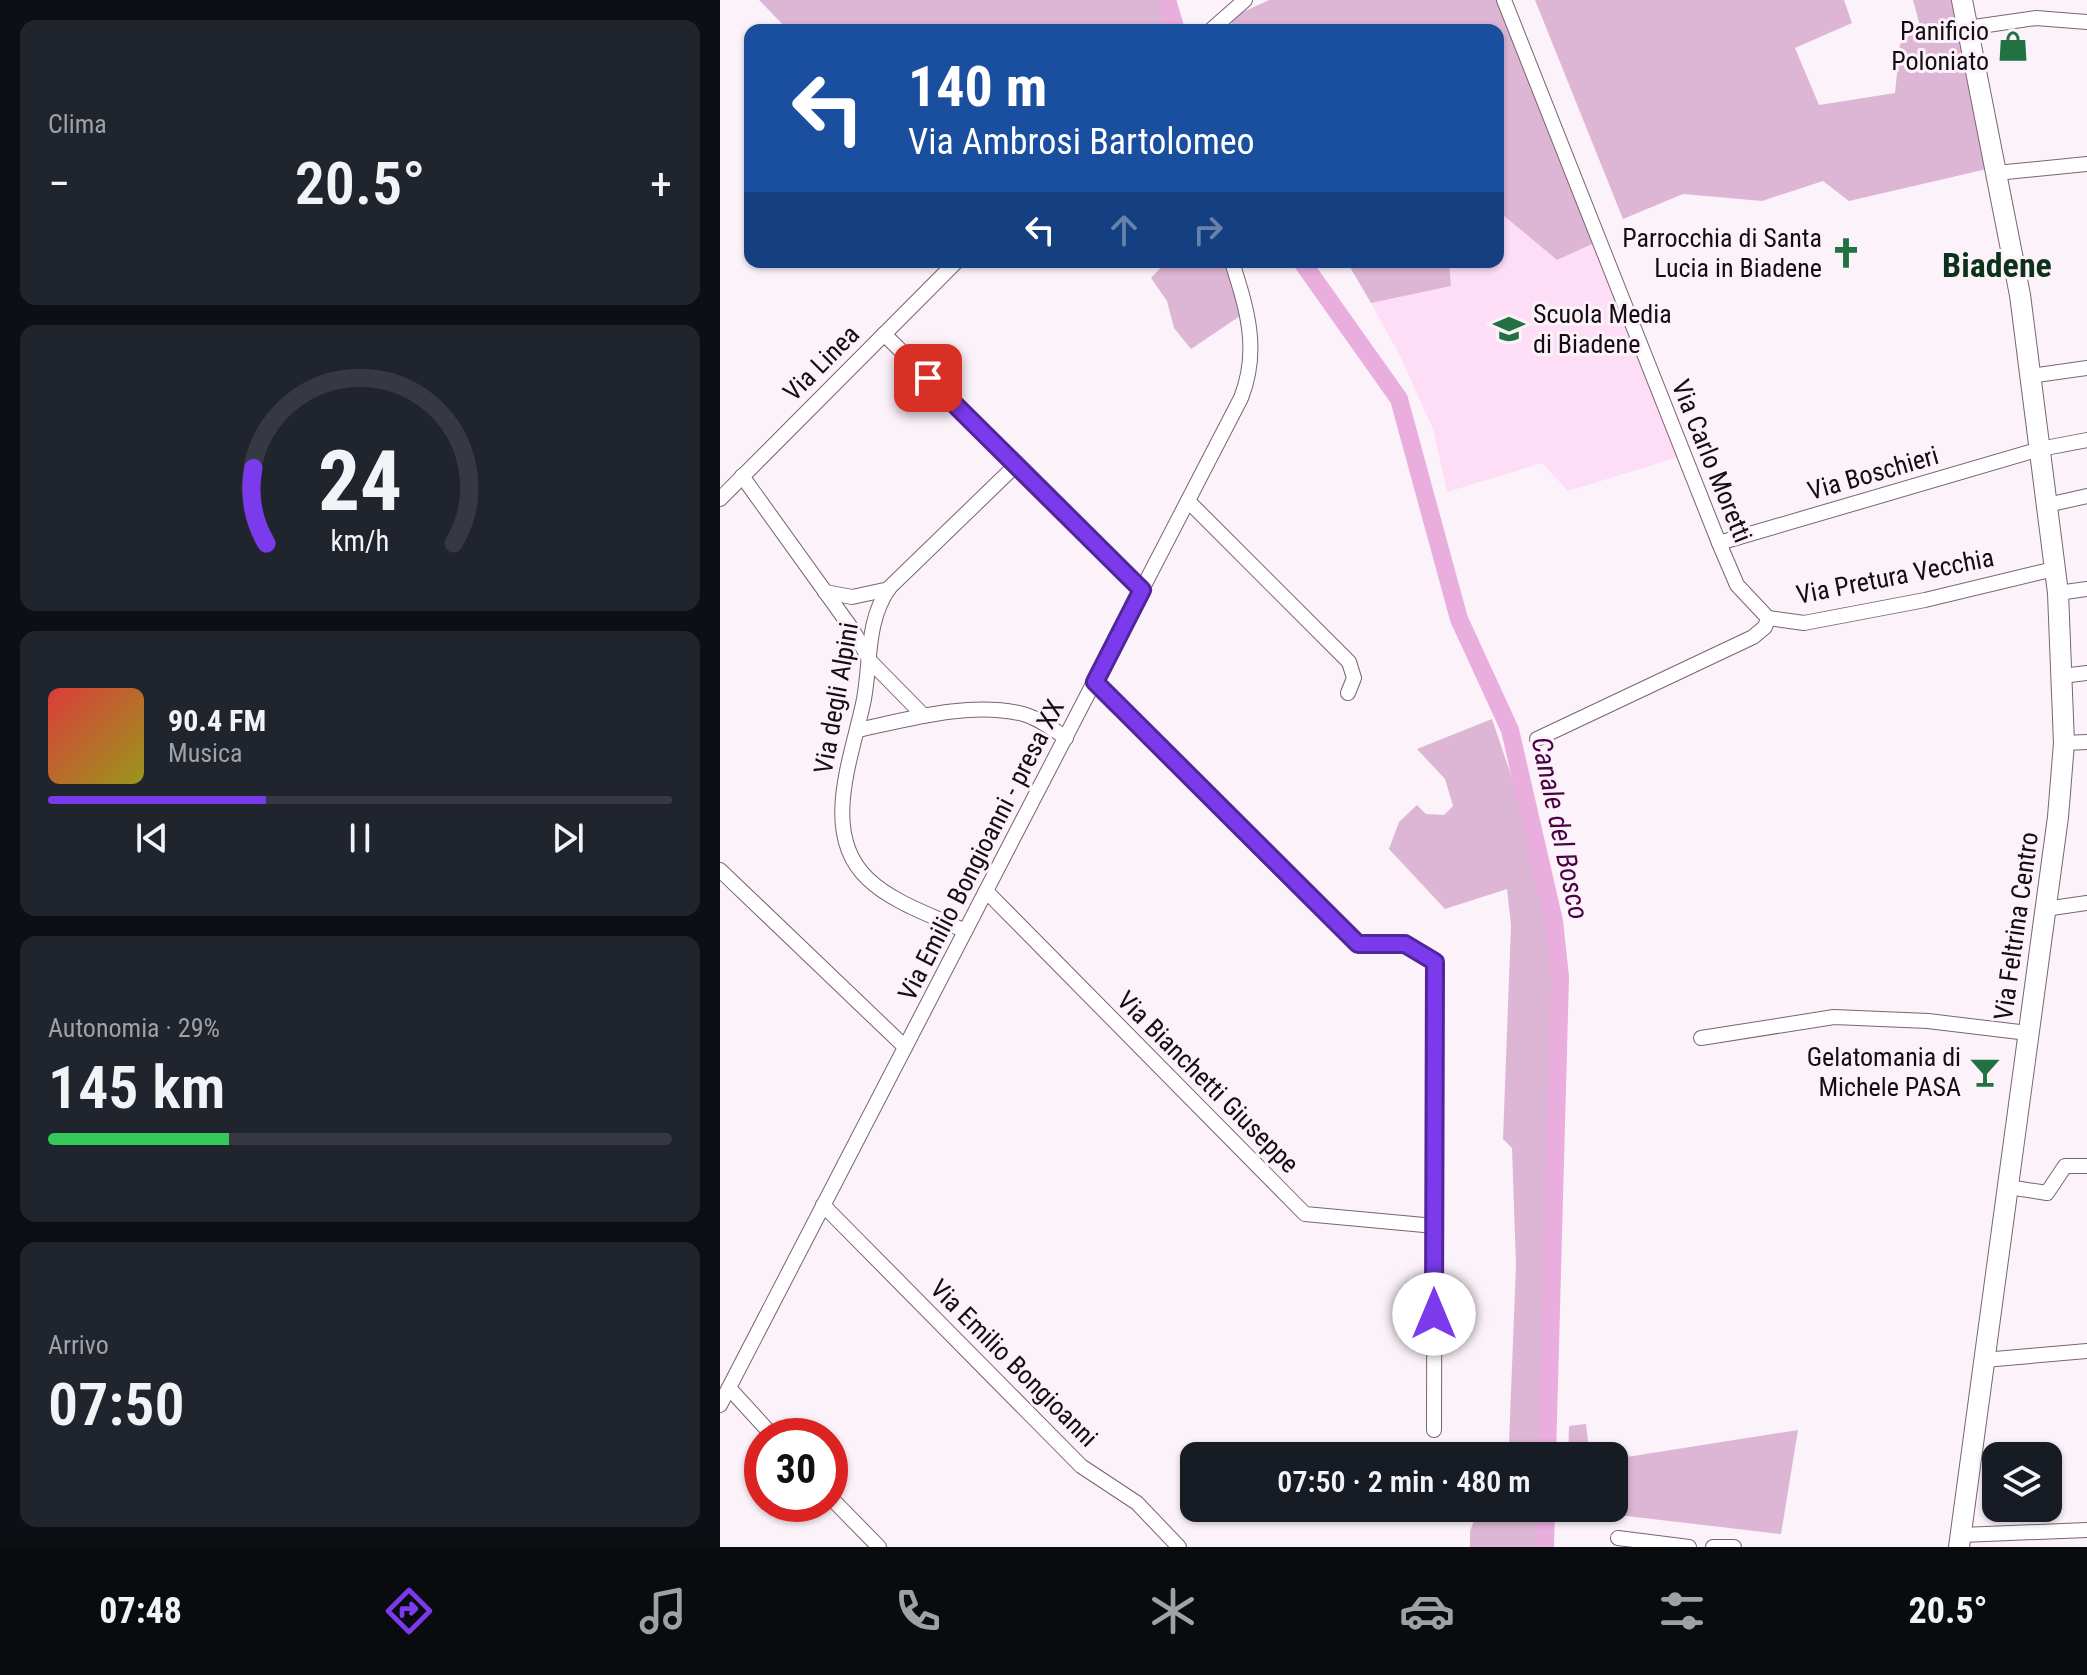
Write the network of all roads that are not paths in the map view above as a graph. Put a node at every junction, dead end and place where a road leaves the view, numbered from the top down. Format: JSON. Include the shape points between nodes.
{"nodes":[{"id":1,"x":1245,"y":0,"type":"edge"},
{"id":2,"x":1504,"y":0,"type":"edge"},
{"id":3,"x":1962,"y":0,"type":"edge"},
{"id":4,"x":2087,"y":22,"type":"edge"},
{"id":5,"x":1218,"y":24,"type":"edge"},
{"id":6,"x":1967,"y":28,"type":"junction"},
{"id":7,"x":2087,"y":164,"type":"edge"},
{"id":8,"x":1996,"y":173,"type":"junction"},
{"id":9,"x":950,"y":268,"type":"edge"},
{"id":10,"x":1234,"y":268,"type":"edge"},
{"id":11,"x":884,"y":334,"type":"junction"},
{"id":12,"x":2087,"y":368,"type":"edge"},
{"id":13,"x":2030,"y":376,"type":"junction"},
{"id":14,"x":2087,"y":440,"type":"edge"},
{"id":15,"x":2040,"y":449,"type":"junction"},
{"id":16,"x":1016,"y":465,"type":"junction"},
{"id":17,"x":742,"y":476,"type":"junction"},
{"id":18,"x":2087,"y":496,"type":"edge"},
{"id":19,"x":720,"y":499,"type":"edge"},
{"id":20,"x":1188,"y":501,"type":"junction"},
{"id":21,"x":2047,"y":505,"type":"junction"},
{"id":22,"x":1719,"y":543,"type":"junction"},
{"id":23,"x":2054,"y":569,"type":"junction"},
{"id":24,"x":889,"y":588,"type":"junction"},
{"id":25,"x":2087,"y":589,"type":"edge"},
{"id":26,"x":1142,"y":590,"type":"junction"},
{"id":27,"x":825,"y":592,"type":"junction"},
{"id":28,"x":2058,"y":593,"type":"junction"},
{"id":29,"x":1768,"y":618,"type":"junction"},
{"id":30,"x":871,"y":662,"type":"junction"},
{"id":31,"x":2087,"y":673,"type":"edge"},
{"id":32,"x":2062,"y":676,"type":"junction"},
{"id":33,"x":1095,"y":682,"type":"junction"},
{"id":34,"x":1348,"y":693,"type":"dead end"},
{"id":35,"x":924,"y":716,"type":"junction"},
{"id":36,"x":858,"y":730,"type":"junction"},
{"id":37,"x":1066,"y":738,"type":"junction"},
{"id":38,"x":1537,"y":739,"type":"dead end"},
{"id":39,"x":2087,"y":742,"type":"edge"},
{"id":40,"x":2064,"y":743,"type":"junction"},
{"id":41,"x":720,"y":870,"type":"edge"},
{"id":42,"x":986,"y":891,"type":"junction"},
{"id":43,"x":2087,"y":903,"type":"edge"},
{"id":44,"x":2045,"y":909,"type":"junction"},
{"id":45,"x":965,"y":931,"type":"junction"},
{"id":46,"x":2028,"y":1033,"type":"junction"},
{"id":47,"x":1701,"y":1038,"type":"dead end"},
{"id":48,"x":905,"y":1047,"type":"junction"},
{"id":49,"x":2087,"y":1166,"type":"edge"},
{"id":50,"x":2008,"y":1187,"type":"junction"},
{"id":51,"x":823,"y":1205,"type":"junction"},
{"id":52,"x":1435,"y":1226,"type":"junction"},
{"id":53,"x":2087,"y":1351,"type":"edge"},
{"id":54,"x":1984,"y":1360,"type":"junction"},
{"id":55,"x":729,"y":1388,"type":"junction"},
{"id":56,"x":720,"y":1405,"type":"edge"},
{"id":57,"x":756,"y":1418,"type":"edge"},
{"id":58,"x":1434,"y":1430,"type":"dead end"},
{"id":59,"x":848,"y":1515,"type":"edge"},
{"id":60,"x":2087,"y":1530,"type":"edge"},
{"id":61,"x":1618,"y":1538,"type":"dead end"},
{"id":62,"x":1960,"y":1541,"type":"edge"},
{"id":63,"x":879,"y":1547,"type":"edge"},
{"id":64,"x":1179,"y":1547,"type":"edge"},
{"id":65,"x":1689,"y":1547,"type":"edge"},
{"id":66,"x":1713,"y":1547,"type":"edge"},
{"id":67,"x":1734,"y":1547,"type":"edge"}],
"edges":[{"from":1,"to":5,"type":"street"},
{"from":2,"to":22,"type":"street","name":"Via Carlo Moretti"},
{"from":3,"to":6,"type":"main road","name":"Via Feltrina Centro"},
{"from":4,"to":6,"type":"street","via":[[2036,18]]},
{"from":6,"to":8,"type":"main road","name":"Via Feltrina Centro"},
{"from":7,"to":8,"type":"street"},
{"from":8,"to":13,"type":"main road","name":"Via Feltrina Centro"},
{"from":9,"to":11,"type":"street","name":"Via Linea"},
{"from":10,"to":20,"type":"street","name":"Via Emilio Bongioanni - presa XX","via":[[1253,357],[1241,398]]},
{"from":11,"to":16,"type":"street"},
{"from":11,"to":17,"type":"street","name":"Via Linea"},
{"from":12,"to":13,"type":"street"},
{"from":13,"to":15,"type":"main road","name":"Via Feltrina Centro"},
{"from":14,"to":15,"type":"street","name":"Via Boschieri"},
{"from":15,"to":21,"type":"main road","name":"Via Feltrina Centro"},
{"from":15,"to":22,"type":"street","name":"Via Boschieri"},
{"from":16,"to":24,"type":"street","name":"Via degli Alpini"},
{"from":16,"to":26,"type":"street"},
{"from":17,"to":19,"type":"street","name":"Via Linea"},
{"from":17,"to":27,"type":"street"},
{"from":18,"to":21,"type":"street"},
{"from":20,"to":26,"type":"street","name":"Via Emilio Bongioanni - presa XX"},
{"from":20,"to":34,"type":"street","via":[[1349,662],[1354,678]]},
{"from":21,"to":23,"type":"main road","name":"Via Feltrina Centro"},
{"from":22,"to":29,"type":"street","name":"Via Carlo Moretti","via":[[1737,585]]},
{"from":23,"to":28,"type":"main road","name":"Via Feltrina Centro"},
{"from":23,"to":29,"type":"street","name":"Via Pretura Vecchia","via":[[1804,623]]},
{"from":24,"to":27,"type":"street","via":[[852,597]]},
{"from":24,"to":30,"type":"street","name":"Via degli Alpini","via":[[870,629]]},
{"from":25,"to":28,"type":"street"},
{"from":26,"to":33,"type":"street","name":"Via Emilio Bongioanni - presa XX"},
{"from":27,"to":30,"type":"street"},
{"from":28,"to":32,"type":"main road","name":"Via Feltrina Centro"},
{"from":29,"to":38,"type":"street","name":"Via Pretura Vecchia","via":[[1753,637]]},
{"from":30,"to":35,"type":"street"},
{"from":30,"to":36,"type":"street","name":"Via degli Alpini"},
{"from":31,"to":32,"type":"street"},
{"from":32,"to":40,"type":"main road","name":"Via Feltrina Centro"},
{"from":33,"to":37,"type":"street","name":"Via Emilio Bongioanni - presa XX"},
{"from":33,"to":52,"type":"street","via":[[1358,944],[1405,944],[1435,962]]},
{"from":35,"to":36,"type":"street"},
{"from":35,"to":37,"type":"street","via":[[1007,711],[1026,715]]},
{"from":36,"to":45,"type":"street","name":"Via degli Alpini","via":[[841,819],[854,863],[886,892]]},
{"from":37,"to":42,"type":"street","name":"Via Emilio Bongioanni - presa XX"},
{"from":39,"to":40,"type":"street"},
{"from":40,"to":44,"type":"main road","name":"Via Feltrina Centro"},
{"from":41,"to":48,"type":"street"},
{"from":42,"to":45,"type":"street","name":"Via Emilio Bongioanni - presa XX"},
{"from":42,"to":52,"type":"street","name":"Via Bianchetti Giuseppe","via":[[1305,1214]]},
{"from":43,"to":44,"type":"street"},
{"from":44,"to":46,"type":"main road","name":"Via Feltrina Centro"},
{"from":45,"to":48,"type":"street","name":"Via Emilio Bongioanni - presa XX"},
{"from":46,"to":47,"type":"street","via":[[1891,1017],[1834,1017]]},
{"from":46,"to":50,"type":"main road","name":"Via Feltrina Centro"},
{"from":48,"to":51,"type":"street","name":"Via Emilio Bongioanni - presa XX"},
{"from":49,"to":50,"type":"street","via":[[2065,1166],[2047,1193]]},
{"from":50,"to":54,"type":"main road","name":"Via Feltrina Centro"},
{"from":51,"to":55,"type":"street","name":"Via Emilio Bongioanni - presa XX"},
{"from":51,"to":64,"type":"street","name":"Via Emilio Bongioanni","via":[[1081,1466],[1137,1503]]},
{"from":52,"to":58,"type":"street"},
{"from":53,"to":54,"type":"street"},
{"from":54,"to":62,"type":"main road","name":"Via Feltrina Centro"},
{"from":55,"to":56,"type":"street","name":"Via Emilio Bongioanni - presa XX"},
{"from":55,"to":57,"type":"street"},
{"from":59,"to":63,"type":"street"},
{"from":60,"to":62,"type":"street"},
{"from":61,"to":65,"type":"street"},
{"from":66,"to":67,"type":"street"}]}
